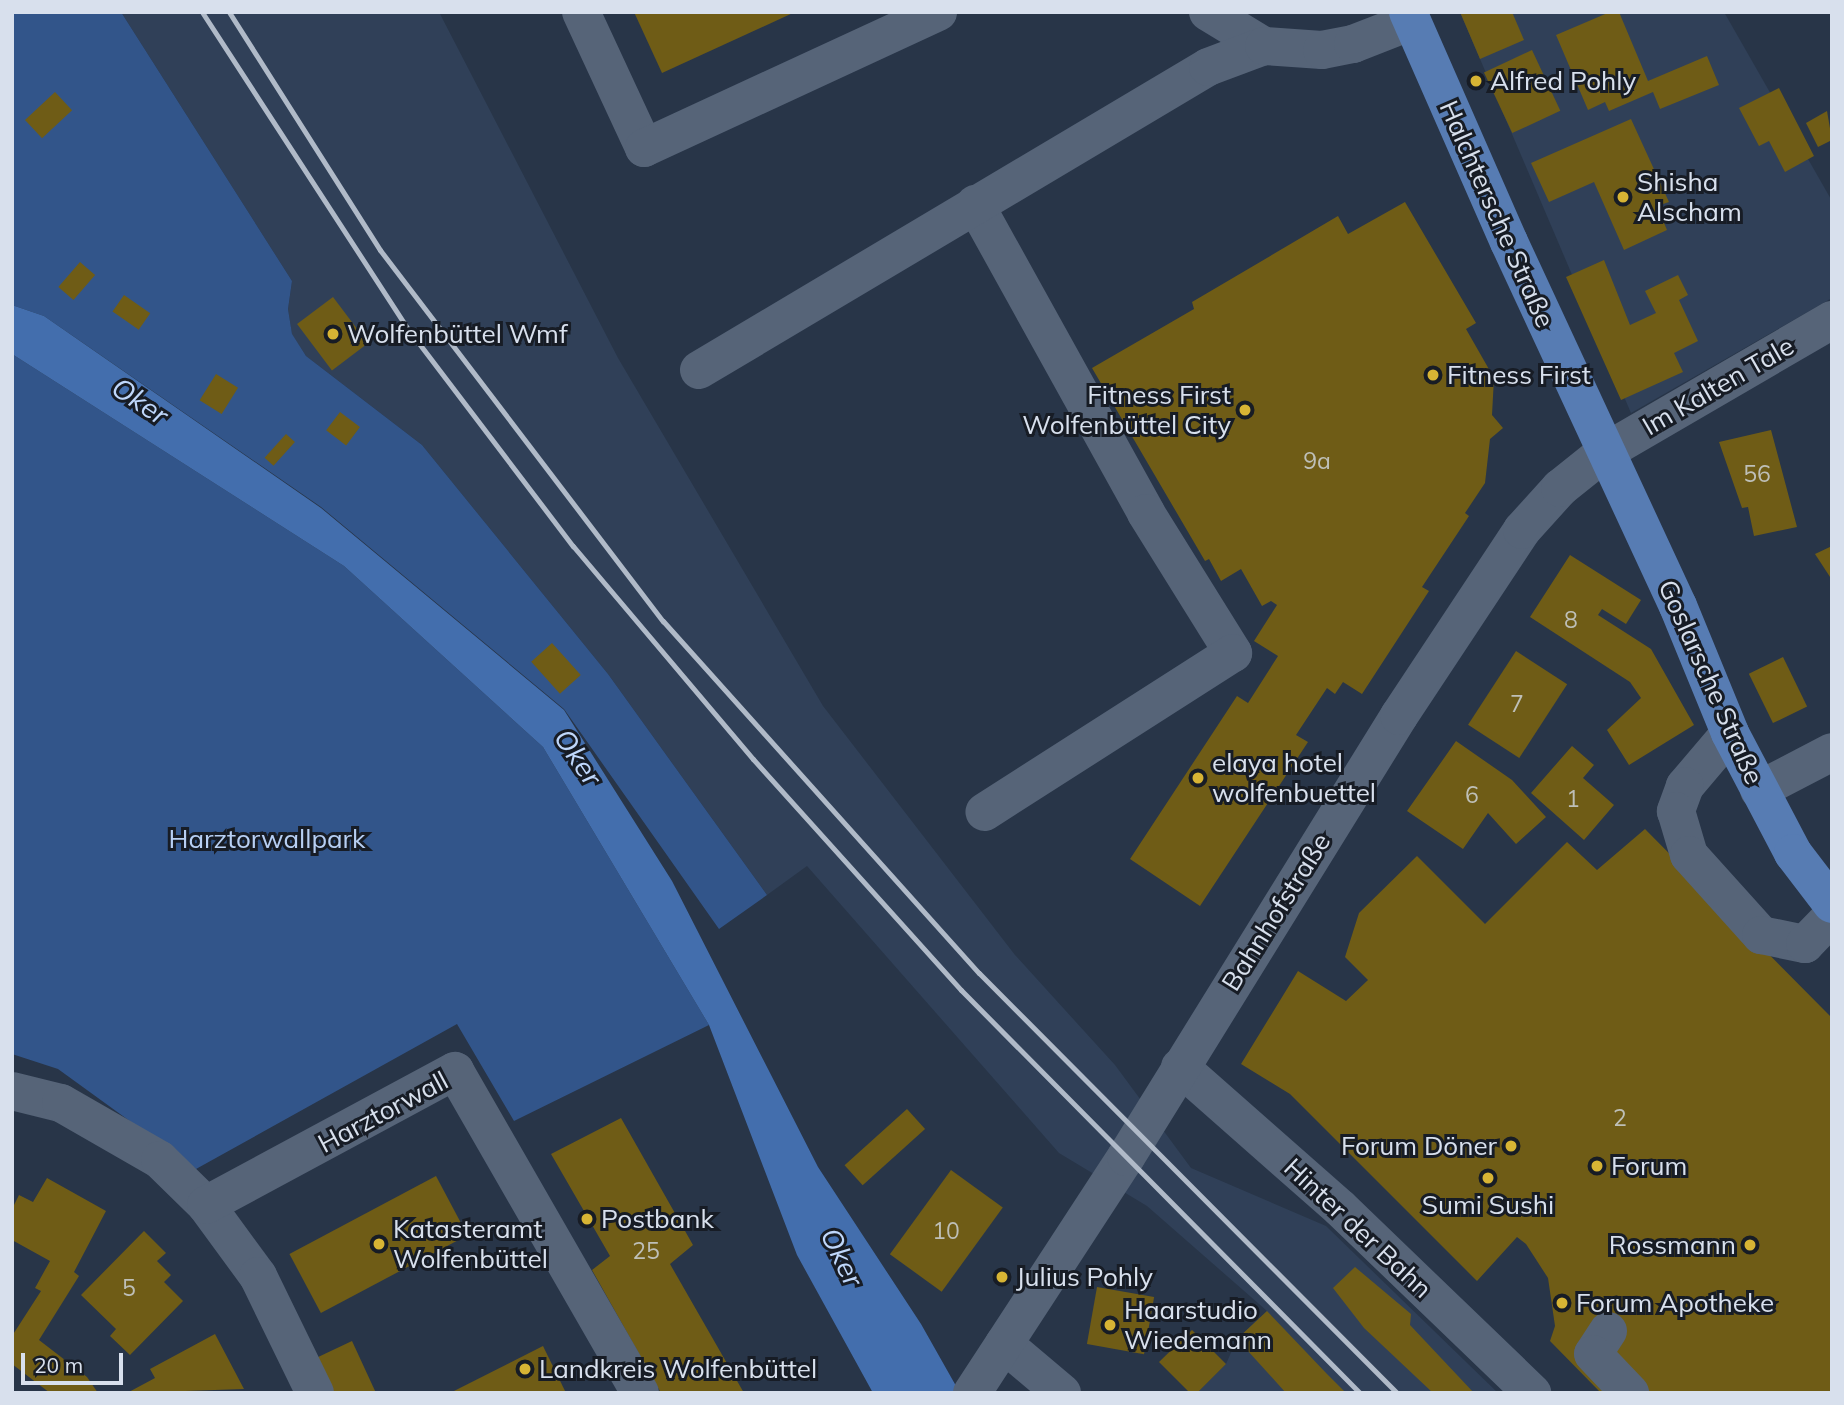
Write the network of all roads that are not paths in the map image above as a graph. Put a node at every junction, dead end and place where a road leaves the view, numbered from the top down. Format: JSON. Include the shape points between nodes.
{"nodes":[{"id":1,"x":581,"y":12,"type":"edge"},
{"id":2,"x":938,"y":12,"type":"edge"},
{"id":3,"x":1208,"y":12,"type":"edge"},
{"id":4,"x":1410,"y":16,"type":"edge"},
{"id":5,"x":1264,"y":46,"type":"junction"},
{"id":6,"x":975,"y":204,"type":"junction"},
{"id":7,"x":1832,"y":320,"type":"edge"},
{"id":8,"x":699,"y":370,"type":"dead end"},
{"id":9,"x":1605,"y":452,"type":"junction"},
{"id":10,"x":1730,"y":733,"type":"junction"},
{"id":11,"x":1832,"y":752,"type":"edge"},
{"id":12,"x":1759,"y":790,"type":"junction"},
{"id":13,"x":984,"y":812,"type":"dead end"},
{"id":14,"x":1832,"y":904,"type":"edge"},
{"id":15,"x":1832,"y":916,"type":"edge"},
{"id":16,"x":1180,"y":1067,"type":"junction"},
{"id":17,"x":12,"y":1091,"type":"edge"},
{"id":18,"x":206,"y":1205,"type":"junction"},
{"id":19,"x":1608,"y":1331,"type":"dead end"},
{"id":20,"x":1004,"y":1344,"type":"junction"},
{"id":21,"x":973,"y":1391,"type":"edge"},
{"id":22,"x":314,"y":1393,"type":"edge"},
{"id":23,"x":640,"y":1393,"type":"edge"},
{"id":24,"x":1062,"y":1393,"type":"edge"},
{"id":25,"x":1532,"y":1393,"type":"edge"},
{"id":26,"x":1630,"y":1393,"type":"edge"}],
"edges":[{"from":1,"to":2,"type":"street","via":[[643,148]]},
{"from":3,"to":5,"type":"street"},
{"from":4,"to":5,"type":"street","via":[[1353,44],[1322,50]]},
{"from":4,"to":9,"type":"main road","name":"Halchtersche Straße"},
{"from":5,"to":6,"type":"street","via":[[1208,67]]},
{"from":6,"to":8,"type":"street"},
{"from":6,"to":13,"type":"street","via":[[1146,513],[1233,653]]},
{"from":7,"to":9,"type":"street","name":"Im Kalten Tale"},
{"from":9,"to":10,"type":"main road","name":"Goslarsche Straße","via":[[1678,606]]},
{"from":9,"to":16,"type":"street","name":"Bahnhofstraße","via":[[1560,488],[1522,530],[1407,704]]},
{"from":10,"to":12,"type":"main road","name":"Goslarsche Straße"},
{"from":10,"to":15,"type":"street","via":[[1685,786],[1676,811],[1689,855],[1761,935],[1805,944]]},
{"from":11,"to":12,"type":"street"},
{"from":12,"to":14,"type":"main road","name":"Goslarsche Straße","via":[[1793,853]]},
{"from":16,"to":20,"type":"street","name":"Bahnhofstraße"},
{"from":16,"to":25,"type":"street","name":"Hinter der Bahn","via":[[1340,1208]]},
{"from":17,"to":18,"type":"street","via":[[61,1103],[160,1160]]},
{"from":18,"to":22,"type":"street","via":[[258,1276]]},
{"from":18,"to":23,"type":"street","name":"Harztorwall","via":[[456,1071]]},
{"from":19,"to":26,"type":"street","via":[[1593,1354]]},
{"from":20,"to":21,"type":"street","name":"Bahnhofstraße"},
{"from":20,"to":24,"type":"street"}]}
